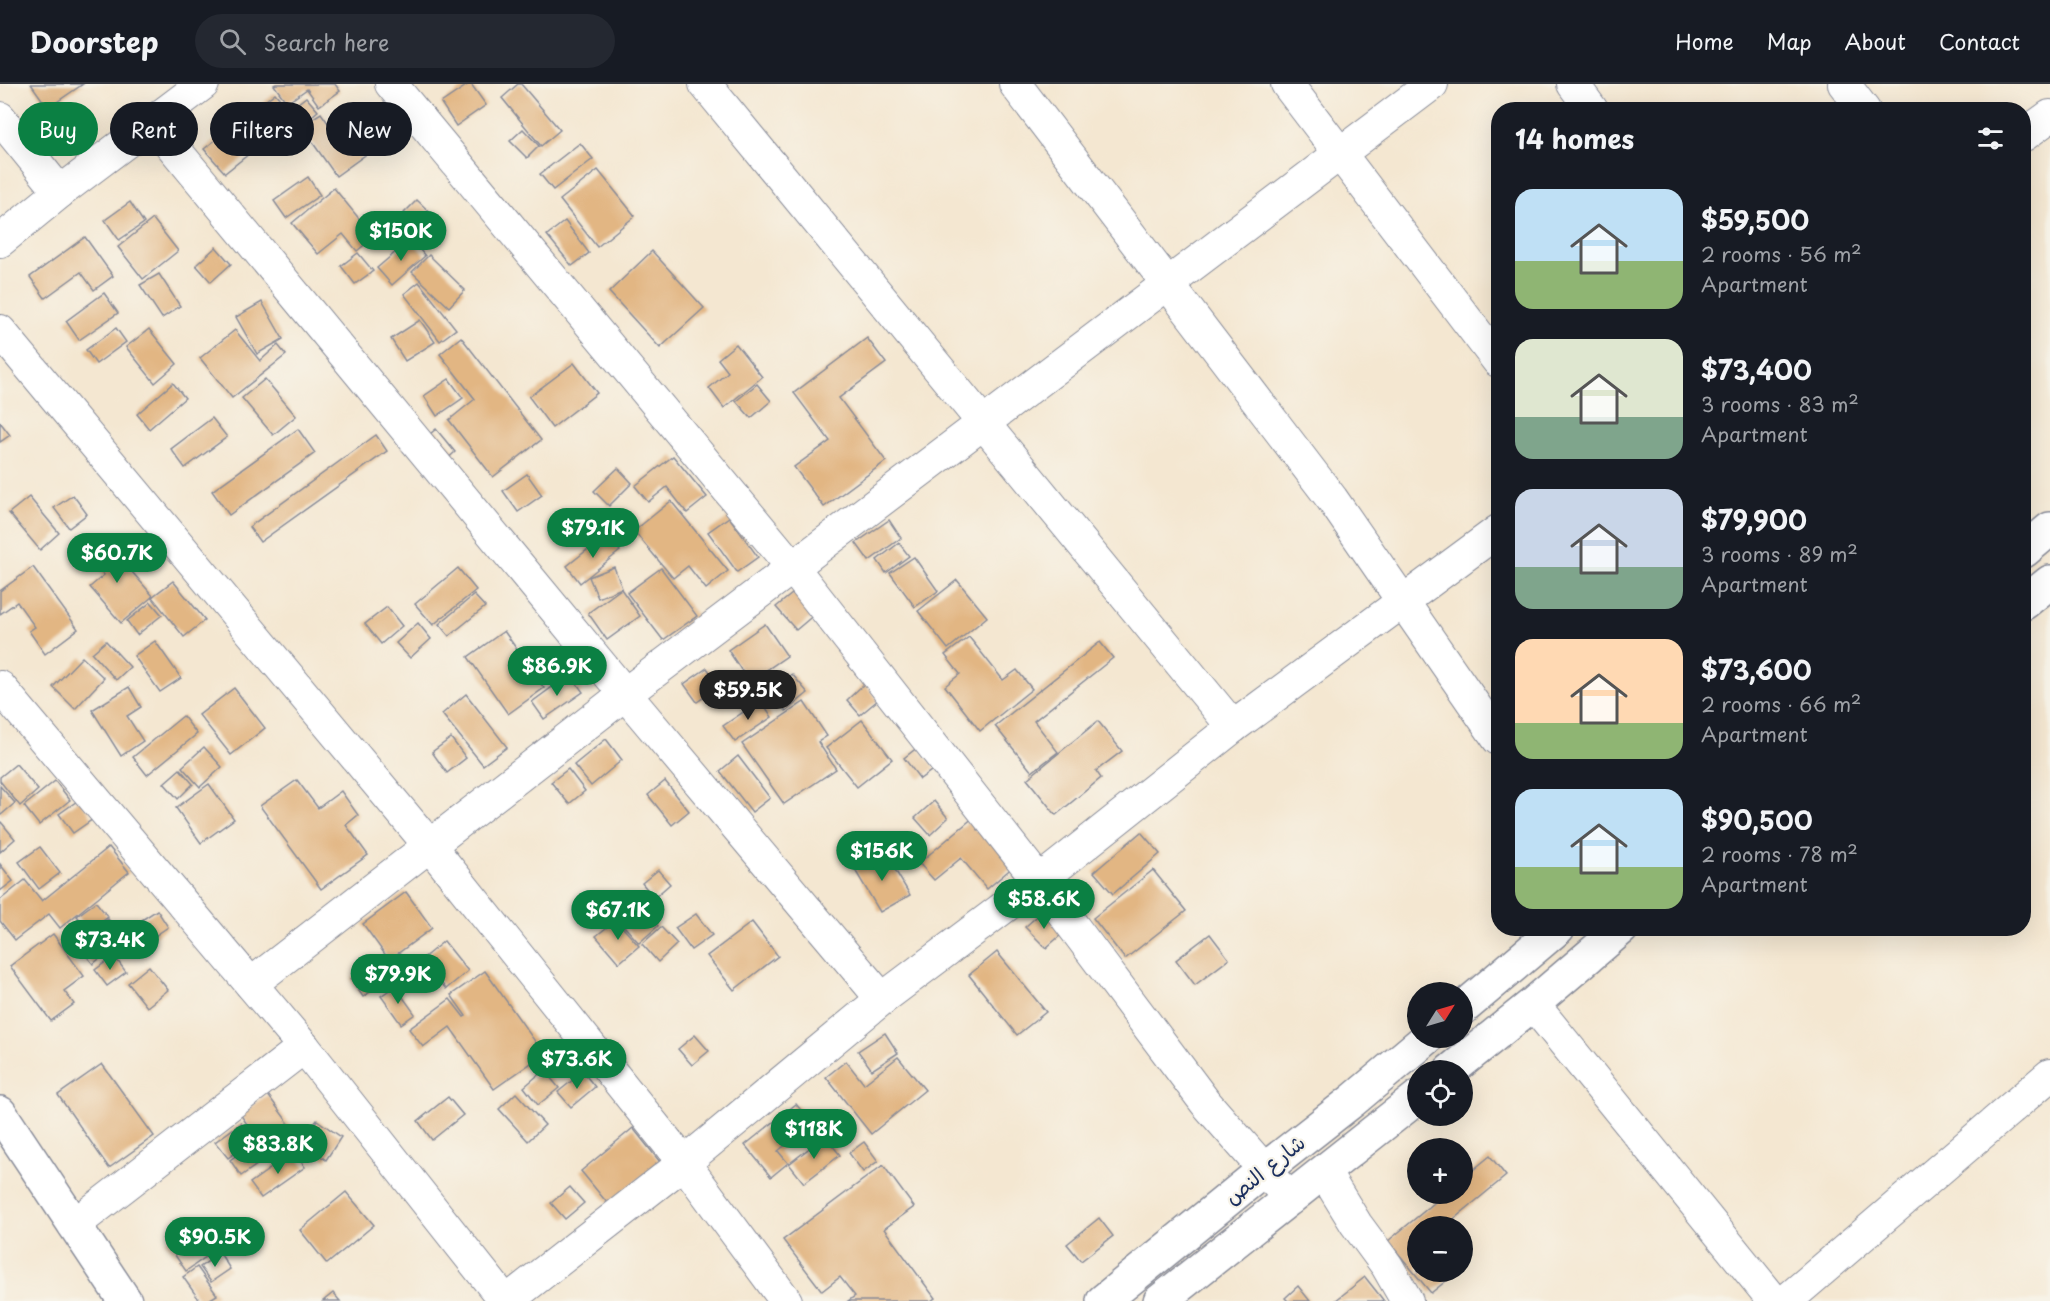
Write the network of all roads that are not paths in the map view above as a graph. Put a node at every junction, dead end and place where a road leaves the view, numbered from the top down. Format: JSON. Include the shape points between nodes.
{"nodes":[{"id":1,"x":203,"y":84,"type":"edge"},
{"id":2,"x":391,"y":84,"type":"edge"},
{"id":3,"x":705,"y":84,"type":"edge"},
{"id":4,"x":1015,"y":84,"type":"edge"},
{"id":5,"x":1287,"y":84,"type":"edge"},
{"id":6,"x":1432,"y":84,"type":"edge"},
{"id":7,"x":1573,"y":84,"type":"edge"},
{"id":8,"x":1844,"y":84,"type":"edge"},
{"id":9,"x":180,"y":102,"type":"edge"},
{"id":10,"x":1586,"y":102,"type":"edge"},
{"id":11,"x":1858,"y":102,"type":"edge"},
{"id":12,"x":2050,"y":116,"type":"edge"},
{"id":13,"x":0,"y":118,"type":"edge"},
{"id":14,"x":2031,"y":130,"type":"edge"},
{"id":15,"x":1340,"y":154,"type":"junction"},
{"id":16,"x":110,"y":155,"type":"edge"},
{"id":17,"x":180,"y":156,"type":"edge"},
{"id":18,"x":60,"y":192,"type":"junction"},
{"id":19,"x":0,"y":241,"type":"edge"},
{"id":20,"x":1167,"y":283,"type":"junction"},
{"id":21,"x":0,"y":331,"type":"edge"},
{"id":22,"x":1491,"y":352,"type":"edge"},
{"id":23,"x":985,"y":422,"type":"junction"},
{"id":24,"x":2050,"y":529,"type":"edge"},
{"id":25,"x":1491,"y":536,"type":"edge"},
{"id":26,"x":2031,"y":544,"type":"edge"},
{"id":27,"x":793,"y":568,"type":"junction"},
{"id":28,"x":2050,"y":582,"type":"edge"},
{"id":29,"x":2031,"y":597,"type":"edge"},
{"id":30,"x":1403,"y":601,"type":"junction"},
{"id":31,"x":0,"y":687,"type":"edge"},
{"id":32,"x":625,"y":694,"type":"junction"},
{"id":33,"x":1233,"y":727,"type":"junction"},
{"id":34,"x":1491,"y":729,"type":"edge"},
{"id":35,"x":430,"y":846,"type":"junction"},
{"id":36,"x":1039,"y":881,"type":"junction"},
{"id":37,"x":1549,"y":936,"type":"edge"},
{"id":38,"x":1613,"y":936,"type":"edge"},
{"id":39,"x":251,"y":984,"type":"junction"},
{"id":40,"x":882,"y":999,"type":"junction"},
{"id":41,"x":1473,"y":1000,"type":"edge"},
{"id":42,"x":1533,"y":1004,"type":"junction"},
{"id":43,"x":304,"y":1047,"type":"junction"},
{"id":44,"x":1415,"y":1048,"type":"edge"},
{"id":45,"x":1464,"y":1060,"type":"edge"},
{"id":46,"x":2050,"y":1075,"type":"edge"},
{"id":47,"x":1407,"y":1106,"type":"edge"},
{"id":48,"x":0,"y":1113,"type":"edge"},
{"id":49,"x":684,"y":1163,"type":"junction"},
{"id":50,"x":1264,"y":1170,"type":"junction"},
{"id":51,"x":1324,"y":1172,"type":"junction"},
{"id":52,"x":1290,"y":1199,"type":"junction"},
{"id":53,"x":74,"y":1225,"type":"junction"},
{"id":54,"x":125,"y":1301,"type":"edge"},
{"id":55,"x":506,"y":1301,"type":"edge"},
{"id":56,"x":786,"y":1301,"type":"edge"},
{"id":57,"x":1103,"y":1301,"type":"edge"},
{"id":58,"x":1160,"y":1301,"type":"edge"},
{"id":59,"x":1407,"y":1301,"type":"edge"},
{"id":60,"x":1774,"y":1301,"type":"edge"},
{"id":61,"x":1786,"y":1301,"type":"edge"}],
"edges":[{"from":1,"to":9,"type":"street"},
{"from":2,"to":27,"type":"street"},
{"from":3,"to":23,"type":"street"},
{"from":4,"to":20,"type":"street"},
{"from":5,"to":15,"type":"street"},
{"from":6,"to":15,"type":"street"},
{"from":7,"to":10,"type":"street"},
{"from":8,"to":11,"type":"street"},
{"from":12,"to":14,"type":"street"},
{"from":13,"to":18,"type":"street"},
{"from":15,"to":20,"type":"street"},
{"from":15,"to":22,"type":"street"},
{"from":16,"to":18,"type":"street"},
{"from":17,"to":32,"type":"street"},
{"from":18,"to":19,"type":"street"},
{"from":20,"to":23,"type":"street"},
{"from":20,"to":30,"type":"street","via":[[1287,438]]},
{"from":21,"to":35,"type":"street"},
{"from":23,"to":27,"type":"street"},
{"from":23,"to":33,"type":"street"},
{"from":24,"to":26,"type":"main road"},
{"from":25,"to":30,"type":"street"},
{"from":27,"to":32,"type":"street"},
{"from":27,"to":36,"type":"street"},
{"from":28,"to":29,"type":"main road"},
{"from":30,"to":33,"type":"street"},
{"from":30,"to":34,"type":"street"},
{"from":31,"to":39,"type":"street"},
{"from":32,"to":35,"type":"street"},
{"from":32,"to":40,"type":"street"},
{"from":33,"to":36,"type":"street"},
{"from":35,"to":39,"type":"street"},
{"from":35,"to":49,"type":"street"},
{"from":36,"to":40,"type":"street"},
{"from":36,"to":50,"type":"street","via":[[1205,1102]]},
{"from":37,"to":41,"type":"main road"},
{"from":38,"to":42,"type":"main road"},
{"from":39,"to":43,"type":"street"},
{"from":40,"to":49,"type":"street"},
{"from":42,"to":45,"type":"main road"},
{"from":42,"to":60,"type":"street"},
{"from":43,"to":53,"type":"street"},
{"from":43,"to":55,"type":"street"},
{"from":44,"to":50,"type":"main road","name":"شارع النص"},
{"from":46,"to":61,"type":"street"},
{"from":47,"to":51,"type":"main road","name":"شارع النص"},
{"from":48,"to":53,"type":"main road"},
{"from":49,"to":55,"type":"street"},
{"from":49,"to":56,"type":"street"},
{"from":50,"to":52,"type":"street"},
{"from":50,"to":57,"type":"main road","name":"شارع النص"},
{"from":51,"to":52,"type":"main road","name":"شارع النص"},
{"from":51,"to":59,"type":"street"},
{"from":52,"to":58,"type":"main road","name":"شارع النص"},
{"from":53,"to":54,"type":"main road"}]}
